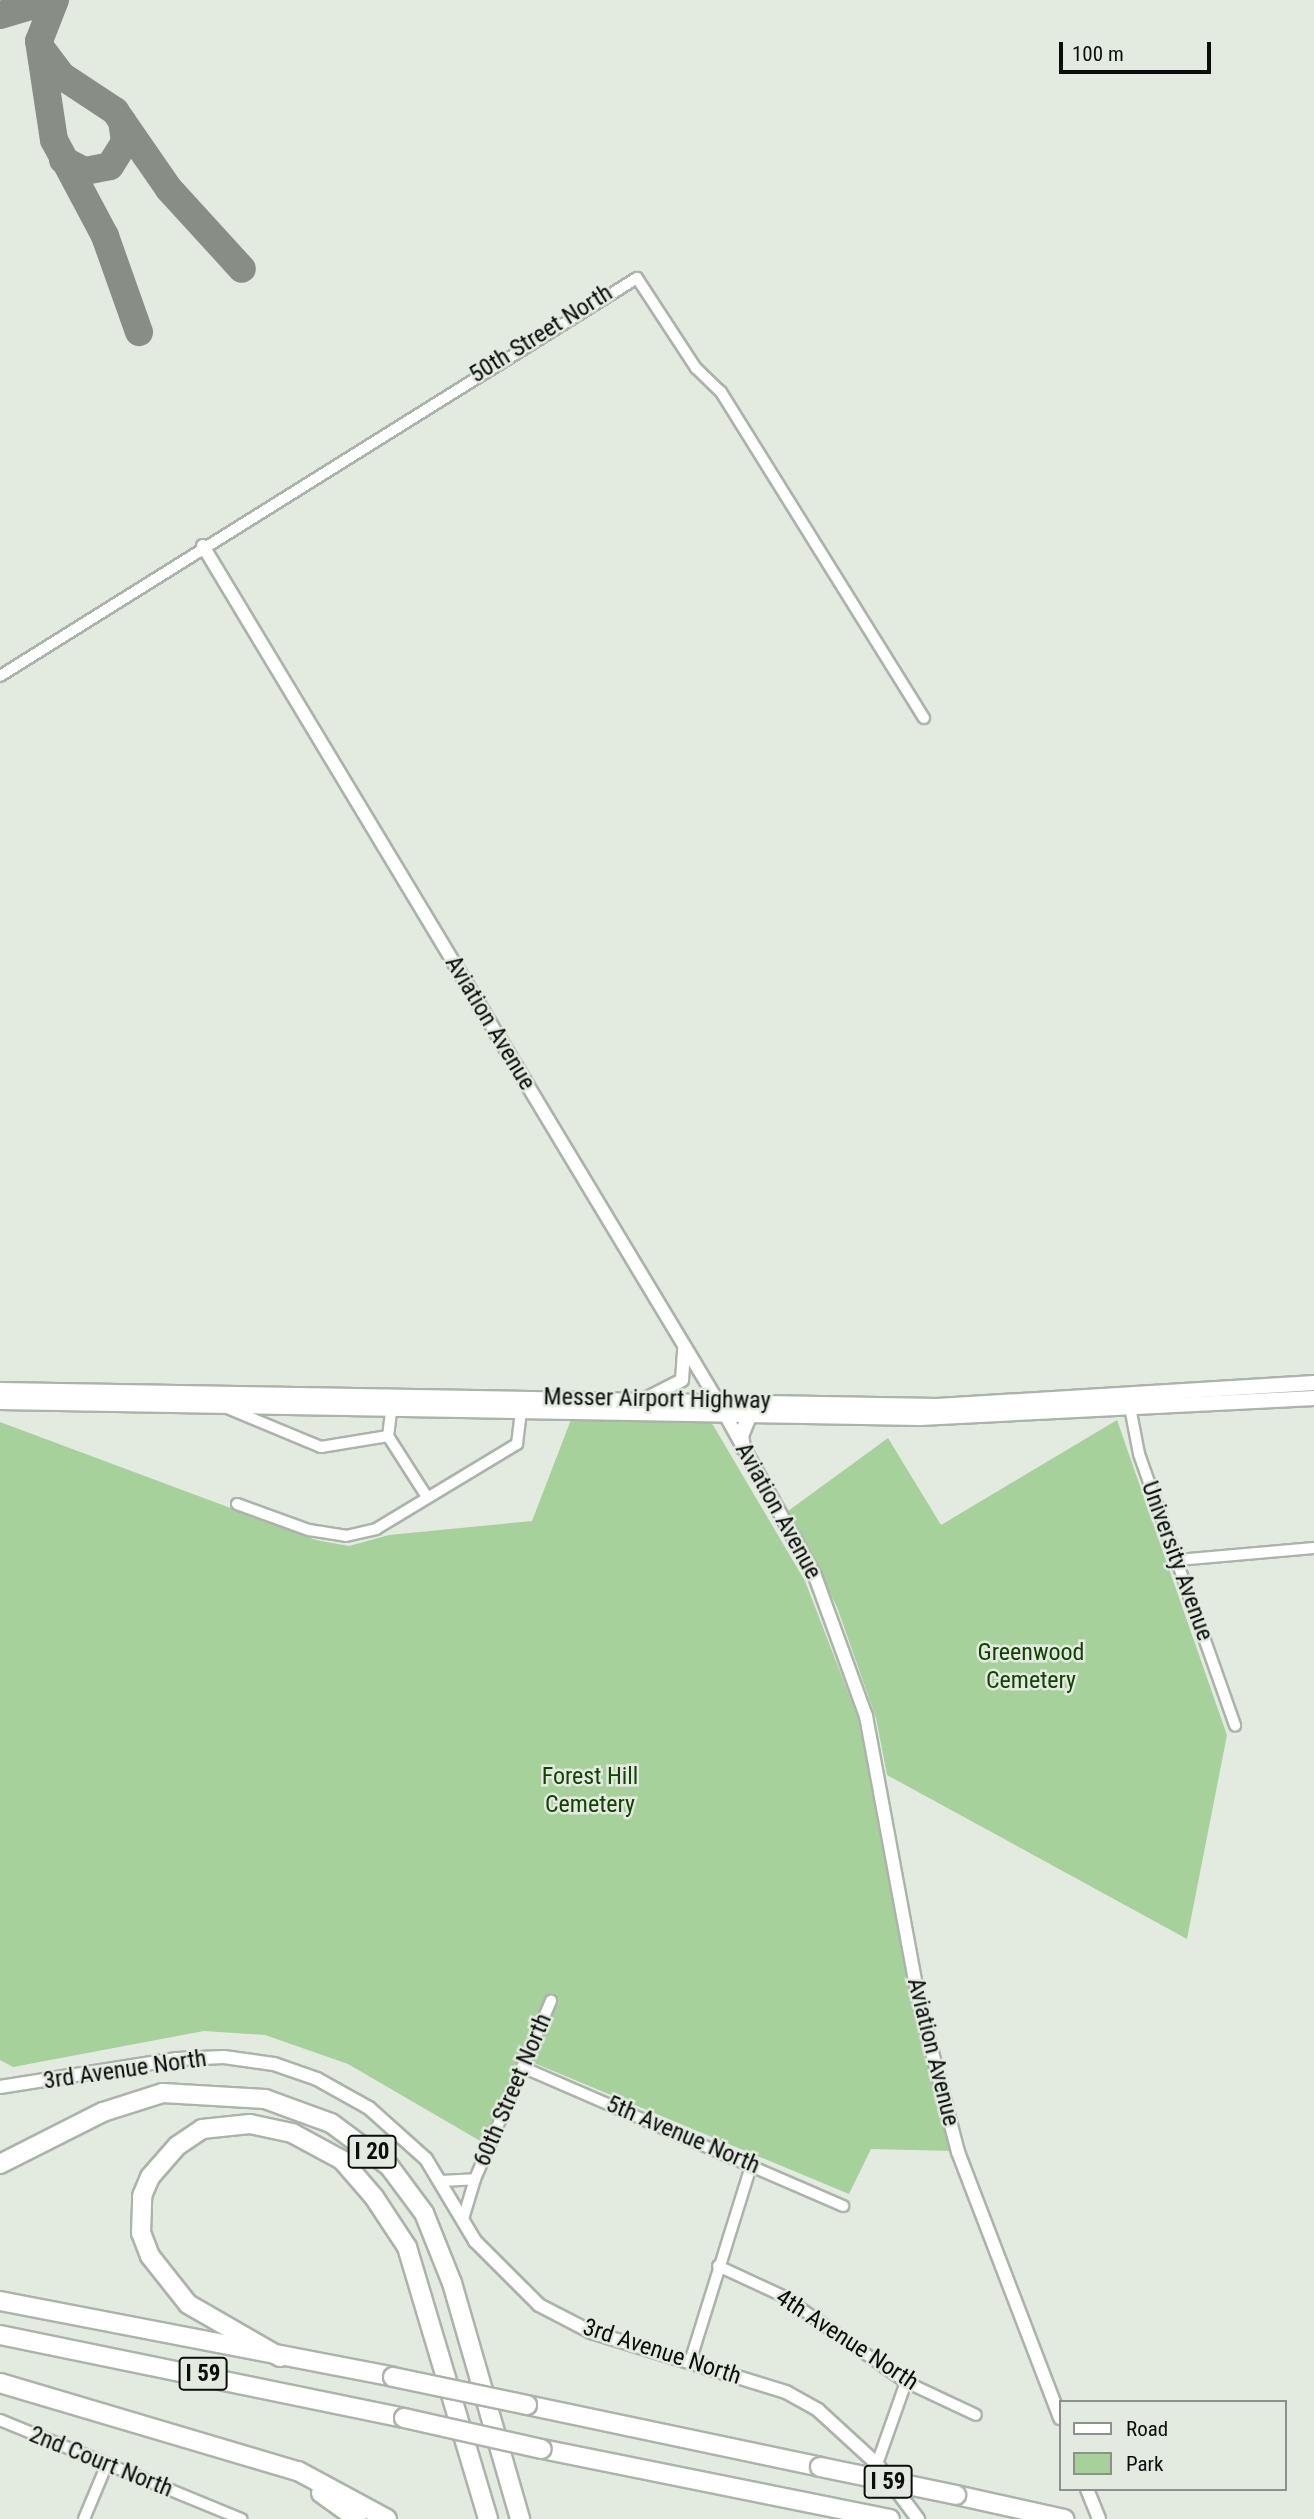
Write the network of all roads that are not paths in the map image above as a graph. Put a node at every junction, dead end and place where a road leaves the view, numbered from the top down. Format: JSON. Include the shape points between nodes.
{"nodes":[{"id":1,"x":203,"y":546,"type":"junction"},
{"id":2,"x":0,"y":676,"type":"edge"},
{"id":3,"x":924,"y":718,"type":"dead end"},
{"id":4,"x":677,"y":1333,"type":"junction"},
{"id":5,"x":1314,"y":1384,"type":"edge"},
{"id":6,"x":0,"y":1390,"type":"edge"},
{"id":7,"x":1128,"y":1394,"type":"junction"},
{"id":8,"x":647,"y":1398,"type":"junction"},
{"id":9,"x":1314,"y":1398,"type":"edge"},
{"id":10,"x":0,"y":1402,"type":"edge"},
{"id":11,"x":392,"y":1402,"type":"junction"},
{"id":12,"x":222,"y":1406,"type":"junction"},
{"id":13,"x":721,"y":1407,"type":"junction"},
{"id":14,"x":521,"y":1410,"type":"junction"},
{"id":15,"x":1130,"y":1410,"type":"junction"},
{"id":16,"x":750,"y":1414,"type":"junction"},
{"id":17,"x":388,"y":1436,"type":"junction"},
{"id":18,"x":743,"y":1447,"type":"junction"},
{"id":19,"x":427,"y":1497,"type":"junction"},
{"id":20,"x":237,"y":1504,"type":"dead end"},
{"id":21,"x":1314,"y":1548,"type":"edge"},
{"id":22,"x":1177,"y":1560,"type":"junction"},
{"id":23,"x":1235,"y":1725,"type":"dead end"},
{"id":24,"x":551,"y":2001,"type":"dead end"},
{"id":25,"x":522,"y":2067,"type":"junction"},
{"id":26,"x":0,"y":2087,"type":"edge"},
{"id":27,"x":752,"y":2163,"type":"junction"},
{"id":28,"x":0,"y":2164,"type":"edge"},
{"id":29,"x":475,"y":2179,"type":"junction"},
{"id":30,"x":441,"y":2181,"type":"junction"},
{"id":31,"x":843,"y":2206,"type":"dead end"},
{"id":32,"x":463,"y":2219,"type":"junction"},
{"id":33,"x":718,"y":2266,"type":"junction"},
{"id":34,"x":0,"y":2301,"type":"edge"},
{"id":35,"x":0,"y":2335,"type":"edge"},
{"id":36,"x":280,"y":2357,"type":"junction"},
{"id":37,"x":690,"y":2362,"type":"junction"},
{"id":38,"x":906,"y":2382,"type":"junction"},
{"id":39,"x":0,"y":2384,"type":"edge"},
{"id":40,"x":1058,"y":2413,"type":"edge"},
{"id":41,"x":976,"y":2415,"type":"dead end"},
{"id":42,"x":0,"y":2420,"type":"edge"},
{"id":43,"x":502,"y":2451,"type":"junction"},
{"id":44,"x":253,"y":2458,"type":"junction"},
{"id":45,"x":107,"y":2464,"type":"junction"},
{"id":46,"x":877,"y":2464,"type":"junction"},
{"id":47,"x":1088,"y":2491,"type":"edge"},
{"id":48,"x":84,"y":2519,"type":"edge"},
{"id":49,"x":242,"y":2519,"type":"edge"},
{"id":50,"x":356,"y":2519,"type":"edge"},
{"id":51,"x":387,"y":2519,"type":"edge"},
{"id":52,"x":488,"y":2519,"type":"edge"},
{"id":53,"x":520,"y":2519,"type":"edge"},
{"id":54,"x":534,"y":2519,"type":"edge"},
{"id":55,"x":887,"y":2519,"type":"edge"},
{"id":56,"x":918,"y":2519,"type":"edge"},
{"id":57,"x":1065,"y":2519,"type":"edge"},
{"id":58,"x":1099,"y":2519,"type":"edge"}],
"edges":[{"from":1,"to":2,"type":"street","name":"50th Street North"},
{"from":1,"to":3,"type":"street","name":"50th Street North","via":[[637,278],[696,368],[721,392]]},
{"from":1,"to":4,"type":"street","name":"Aviation Avenue"},
{"from":4,"to":8,"type":"street","via":[[685,1352],[682,1380]]},
{"from":4,"to":13,"type":"street","name":"Aviation Avenue"},
{"from":5,"to":7,"type":"main road","name":"Messer Airport Highway"},
{"from":6,"to":11,"type":"main road","name":"Messer Airport Highway"},
{"from":7,"to":13,"type":"main road","name":"Messer Airport Highway","via":[[937,1406]]},
{"from":7,"to":15,"type":"street","name":"University Avenue"},
{"from":8,"to":11,"type":"main road","name":"Messer Airport Highway"},
{"from":8,"to":13,"type":"main road","name":"Messer Airport Highway"},
{"from":9,"to":15,"type":"main road","name":"Messer Airport Highway"},
{"from":10,"to":12,"type":"main road","name":"Messer Airport Highway"},
{"from":11,"to":12,"type":"main road","name":"Messer Airport Highway"},
{"from":11,"to":14,"type":"main road","name":"Messer Airport Highway"},
{"from":11,"to":17,"type":"street"},
{"from":12,"to":17,"type":"street","via":[[321,1447]]},
{"from":13,"to":14,"type":"main road","name":"Messer Airport Highway"},
{"from":13,"to":16,"type":"main road","name":"Messer Airport Highway"},
{"from":13,"to":18,"type":"street","name":"Aviation Avenue"},
{"from":14,"to":19,"type":"street","via":[[517,1444]]},
{"from":15,"to":16,"type":"main road","name":"Messer Airport Highway","via":[[920,1418]]},
{"from":15,"to":22,"type":"street","name":"University Avenue","via":[[1139,1454]]},
{"from":16,"to":18,"type":"main road","via":[[741,1436]]},
{"from":17,"to":19,"type":"street"},
{"from":18,"to":40,"type":"street","name":"Aviation Avenue","via":[[815,1576],[843,1644],[866,1716],[920,2006],[955,2140]]},
{"from":19,"to":20,"type":"street","via":[[376,1529],[346,1536],[309,1531]]},
{"from":21,"to":22,"type":"street"},
{"from":22,"to":23,"type":"street","name":"University Avenue"},
{"from":24,"to":25,"type":"street","name":"60th Street North"},
{"from":25,"to":27,"type":"street","name":"5th Avenue North"},
{"from":25,"to":29,"type":"street","name":"60th Street North"},
{"from":26,"to":30,"type":"street","name":"3rd Avenue North","via":[[177,2059],[224,2057],[274,2064],[317,2079],[369,2108],[426,2159]]},
{"from":27,"to":31,"type":"street","name":"5th Avenue North"},
{"from":27,"to":33,"type":"street"},
{"from":28,"to":43,"type":"highway","number":"I 20","via":[[103,2112],[163,2092],[265,2099],[331,2123],[389,2166],[424,2213],[452,2283]]},
{"from":29,"to":30,"type":"street","name":"60th Street North"},
{"from":29,"to":32,"type":"street","name":"60th Street North"},
{"from":30,"to":32,"type":"street","name":"3rd Avenue North"},
{"from":32,"to":37,"type":"street","name":"3rd Avenue North","via":[[503,2275],[539,2305],[591,2332]]},
{"from":33,"to":37,"type":"street"},
{"from":33,"to":38,"type":"street","name":"4th Avenue North","via":[[783,2297]]},
{"from":34,"to":36,"type":"highway","number":"I 59"},
{"from":35,"to":55,"type":"highway","number":"I 59","bridge":true},
{"from":36,"to":52,"type":"highway","via":[[188,2304],[150,2256],[141,2233],[142,2196],[150,2177],[177,2146],[202,2129],[250,2124],[292,2133],[342,2160],[374,2197],[407,2247]]},
{"from":36,"to":57,"type":"highway","number":"I 59","bridge":true,"via":[[393,2376]]},
{"from":37,"to":46,"type":"street","name":"3rd Avenue North","via":[[786,2392],[818,2410]]},
{"from":38,"to":41,"type":"street","name":"4th Avenue North"},
{"from":38,"to":46,"type":"street"},
{"from":39,"to":44,"type":"highway"},
{"from":42,"to":45,"type":"street","name":"2nd Court North"},
{"from":43,"to":53,"type":"highway","number":"I 20"},
{"from":43,"to":54,"type":"highway"},
{"from":44,"to":50,"type":"highway","via":[[336,2501]]},
{"from":44,"to":51,"type":"highway","via":[[298,2471]]},
{"from":45,"to":48,"type":"street"},
{"from":45,"to":49,"type":"street","name":"2nd Court North"},
{"from":46,"to":56,"type":"street","name":"3rd Avenue North"},
{"from":47,"to":58,"type":"street"}]}
